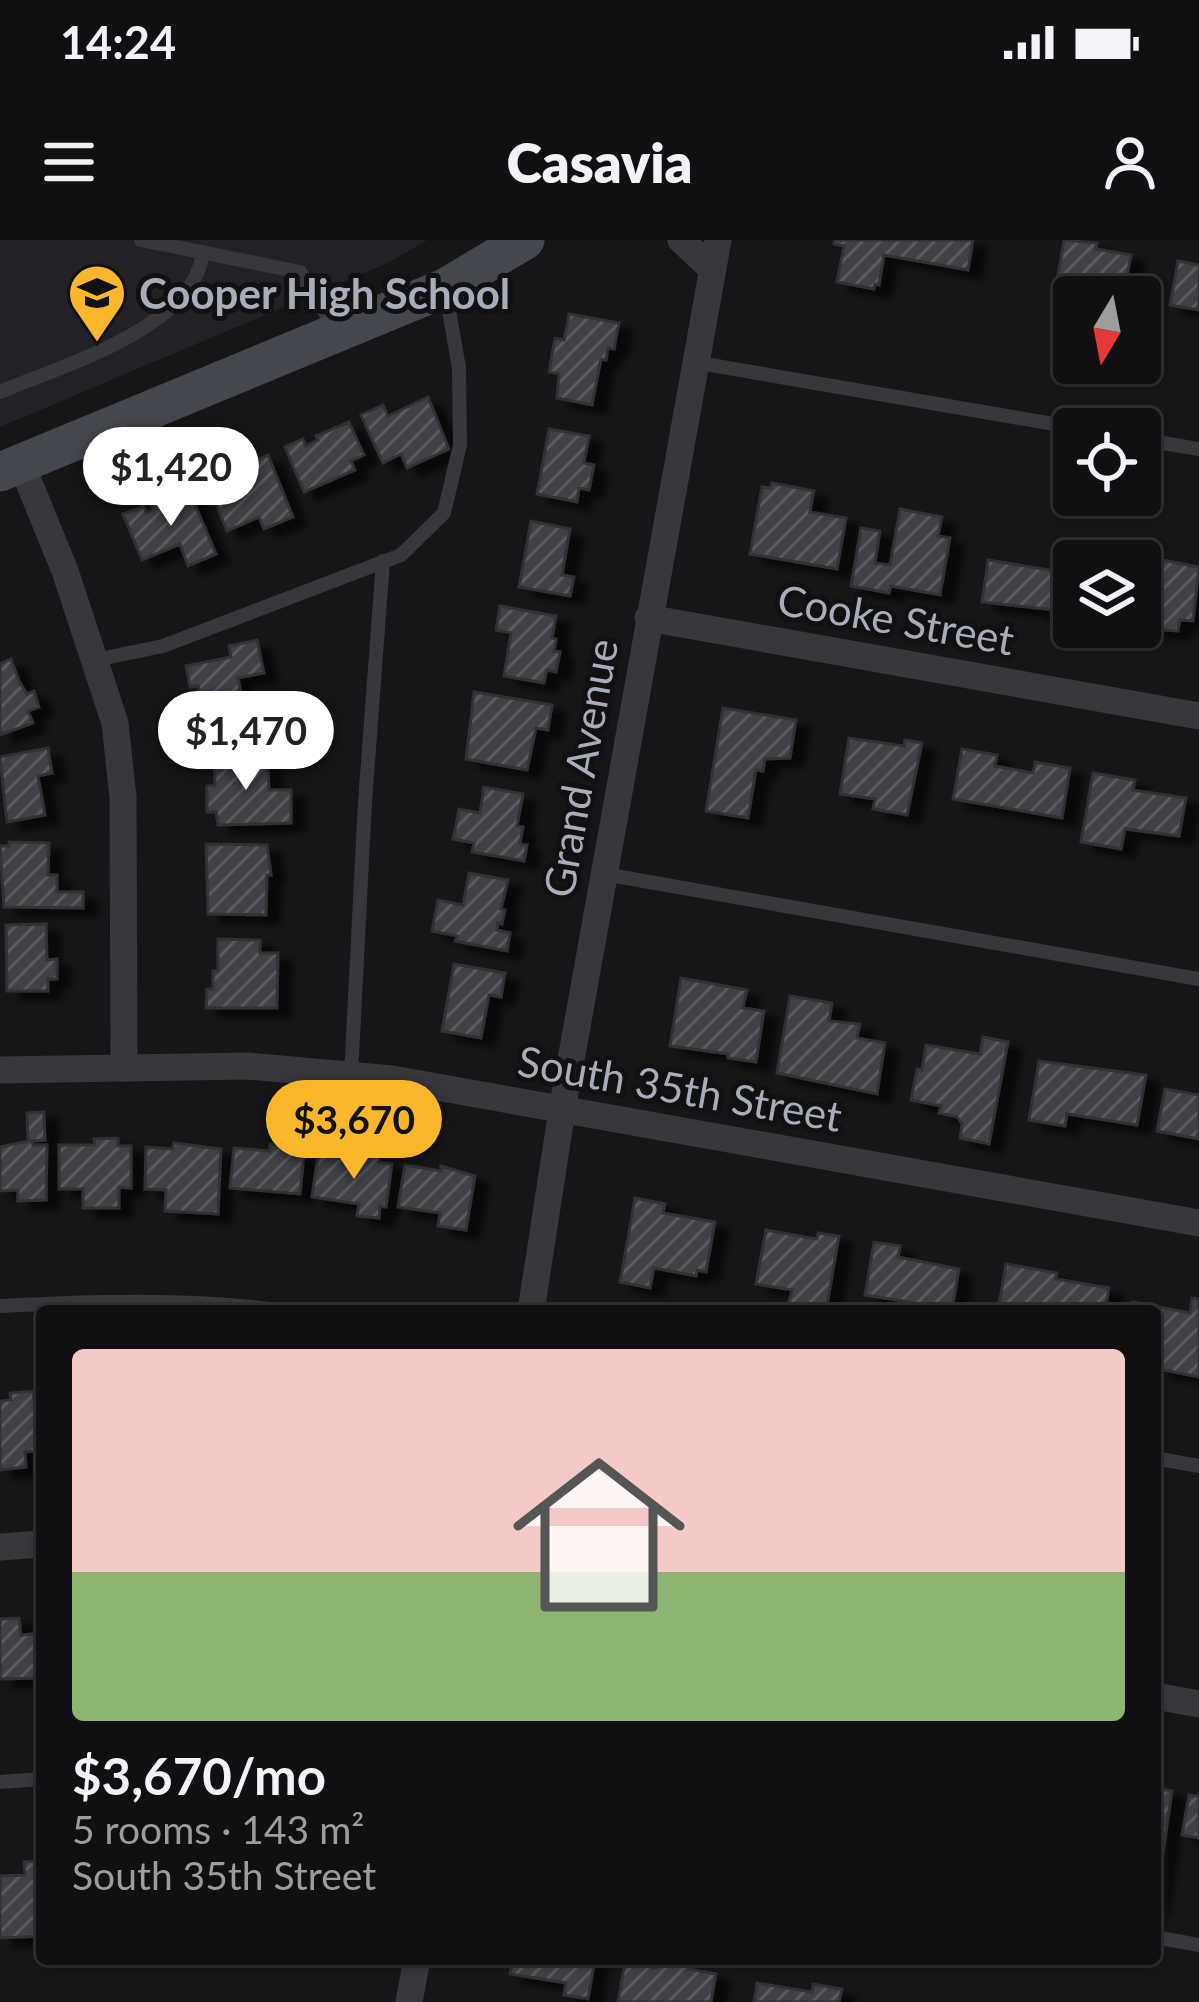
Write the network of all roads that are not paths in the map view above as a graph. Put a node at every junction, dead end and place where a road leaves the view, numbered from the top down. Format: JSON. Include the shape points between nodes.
{"nodes":[{"id":1,"x":141,"y":240,"type":"edge"},
{"id":2,"x":525,"y":240,"type":"edge"},
{"id":3,"x":681,"y":240,"type":"edge"},
{"id":4,"x":718,"y":240,"type":"edge"},
{"id":5,"x":202,"y":252,"type":"junction"},
{"id":6,"x":712,"y":269,"type":"junction"},
{"id":7,"x":445,"y":288,"type":"junction"},
{"id":8,"x":337,"y":332,"type":"junction"},
{"id":9,"x":698,"y":363,"type":"junction"},
{"id":10,"x":0,"y":392,"type":"edge"},
{"id":11,"x":1053,"y":424,"type":"edge"},
{"id":12,"x":1161,"y":443,"type":"edge"},
{"id":13,"x":1199,"y":449,"type":"edge"},
{"id":14,"x":11,"y":468,"type":"edge"},
{"id":15,"x":383,"y":561,"type":"junction"},
{"id":16,"x":648,"y":618,"type":"junction"},
{"id":17,"x":95,"y":660,"type":"junction"},
{"id":18,"x":1199,"y":716,"type":"edge"},
{"id":19,"x":604,"y":874,"type":"junction"},
{"id":20,"x":1199,"y":979,"type":"edge"},
{"id":21,"x":124,"y":1068,"type":"junction"},
{"id":22,"x":0,"y":1070,"type":"edge"},
{"id":23,"x":351,"y":1076,"type":"junction"},
{"id":24,"x":562,"y":1110,"type":"junction"},
{"id":25,"x":1199,"y":1223,"type":"edge"},
{"id":26,"x":216,"y":1305,"type":"edge"},
{"id":27,"x":533,"y":1305,"type":"edge"},
{"id":28,"x":0,"y":1306,"type":"edge"},
{"id":29,"x":1161,"y":1459,"type":"edge"},
{"id":30,"x":1199,"y":1466,"type":"edge"},
{"id":31,"x":36,"y":1544,"type":"edge"},
{"id":32,"x":0,"y":1547,"type":"edge"},
{"id":33,"x":1161,"y":1697,"type":"edge"},
{"id":34,"x":1199,"y":1704,"type":"edge"},
{"id":35,"x":36,"y":1779,"type":"edge"},
{"id":36,"x":0,"y":1782,"type":"edge"},
{"id":37,"x":1161,"y":1937,"type":"edge"},
{"id":38,"x":1199,"y":1945,"type":"edge"},
{"id":39,"x":416,"y":1965,"type":"edge"},
{"id":40,"x":409,"y":2002,"type":"edge"}],
"edges":[{"from":1,"to":5,"type":"lane"},
{"from":2,"to":7,"type":"street"},
{"from":3,"to":6,"type":"street"},
{"from":4,"to":6,"type":"street","name":"Grand Avenue"},
{"from":5,"to":8,"type":"lane","via":[[300,272]]},
{"from":5,"to":10,"type":"lane","via":[[190,287],[136,334]]},
{"from":6,"to":9,"type":"street","name":"Grand Avenue"},
{"from":7,"to":8,"type":"street"},
{"from":7,"to":15,"type":"lane","via":[[459,368],[460,445],[444,513]]},
{"from":8,"to":14,"type":"street"},
{"from":9,"to":11,"type":"lane"},
{"from":9,"to":16,"type":"street","name":"Grand Avenue"},
{"from":12,"to":13,"type":"lane"},
{"from":14,"to":17,"type":"street","via":[[65,572]]},
{"from":15,"to":17,"type":"lane","via":[[164,646]]},
{"from":15,"to":23,"type":"lane"},
{"from":16,"to":18,"type":"street","name":"Cooke Street"},
{"from":16,"to":19,"type":"street","name":"Grand Avenue"},
{"from":17,"to":21,"type":"street","via":[[115,723],[123,796]]},
{"from":19,"to":20,"type":"lane"},
{"from":19,"to":24,"type":"street","name":"Grand Avenue"},
{"from":21,"to":22,"type":"street","name":"South 35th Street"},
{"from":21,"to":23,"type":"street","name":"South 35th Street","via":[[248,1066]]},
{"from":23,"to":24,"type":"street","name":"South 35th Street"},
{"from":24,"to":25,"type":"street","name":"South 35th Street"},
{"from":24,"to":27,"type":"street","name":"Grand Avenue"},
{"from":26,"to":28,"type":"lane"},
{"from":29,"to":30,"type":"lane"},
{"from":31,"to":32,"type":"street"},
{"from":33,"to":34,"type":"street"},
{"from":35,"to":36,"type":"lane"},
{"from":37,"to":38,"type":"lane"},
{"from":39,"to":40,"type":"street"}]}
